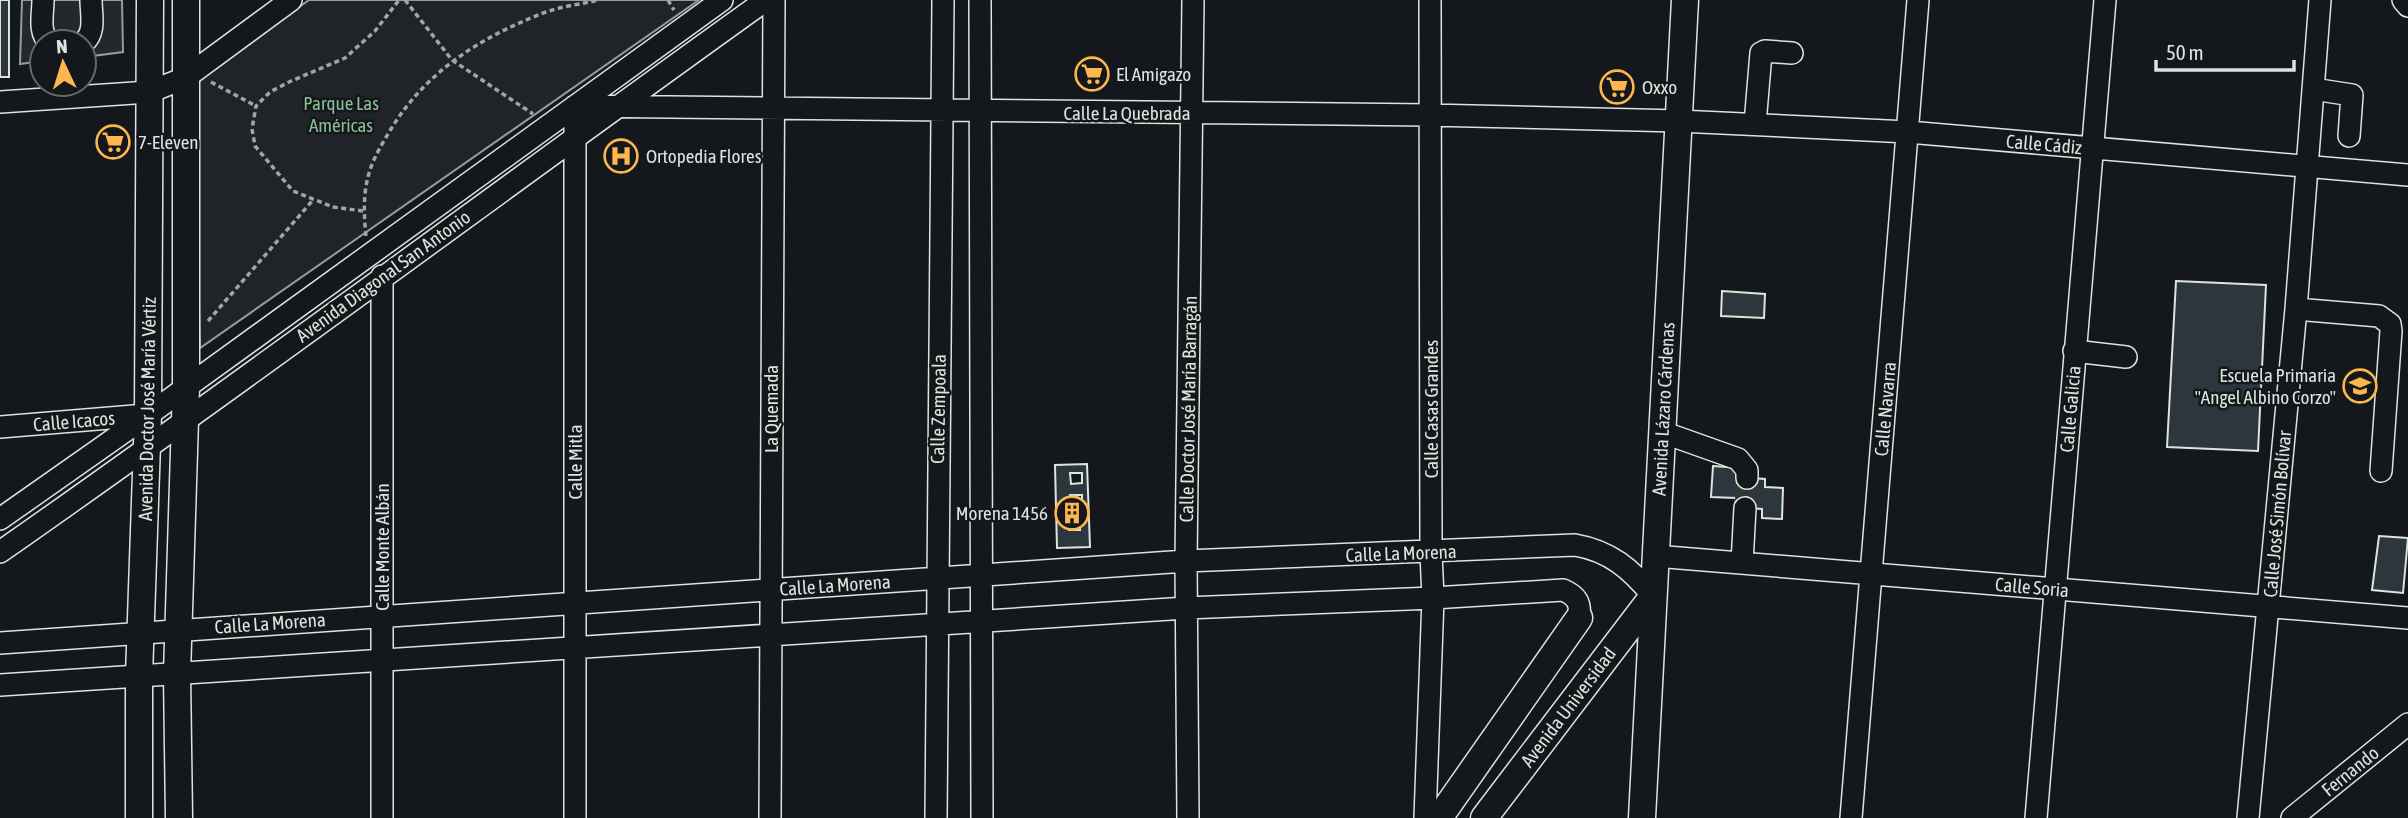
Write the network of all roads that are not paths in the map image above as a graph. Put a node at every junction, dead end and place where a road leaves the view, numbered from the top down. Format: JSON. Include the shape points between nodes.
{"nodes":[{"id":1,"x":43,"y":0,"type":"edge"},
{"id":2,"x":91,"y":0,"type":"edge"},
{"id":3,"x":150,"y":0,"type":"edge"},
{"id":4,"x":186,"y":0,"type":"edge"},
{"id":5,"x":291,"y":0,"type":"edge"},
{"id":6,"x":722,"y":0,"type":"edge"},
{"id":7,"x":766,"y":0,"type":"edge"},
{"id":8,"x":774,"y":0,"type":"edge"},
{"id":9,"x":943,"y":0,"type":"edge"},
{"id":10,"x":981,"y":0,"type":"edge"},
{"id":11,"x":1193,"y":0,"type":"edge"},
{"id":12,"x":1430,"y":0,"type":"edge"},
{"id":13,"x":1685,"y":0,"type":"edge"},
{"id":14,"x":1918,"y":0,"type":"edge"},
{"id":15,"x":2105,"y":0,"type":"edge"},
{"id":16,"x":2320,"y":0,"type":"edge"},
{"id":17,"x":2403,"y":0,"type":"edge"},
{"id":18,"x":2408,"y":6,"type":"edge"},
{"id":19,"x":42,"y":28,"type":"edge"},
{"id":20,"x":92,"y":28,"type":"edge"},
{"id":21,"x":1792,"y":53,"type":"dead end"},
{"id":22,"x":189,"y":75,"type":"junction"},
{"id":23,"x":2313,"y":89,"type":"junction"},
{"id":24,"x":149,"y":92,"type":"junction"},
{"id":25,"x":0,"y":102,"type":"edge"},
{"id":26,"x":575,"y":106,"type":"junction"},
{"id":27,"x":617,"y":107,"type":"junction"},
{"id":28,"x":772,"y":108,"type":"junction"},
{"id":29,"x":941,"y":111,"type":"junction"},
{"id":30,"x":980,"y":112,"type":"junction"},
{"id":31,"x":1192,"y":114,"type":"junction"},
{"id":32,"x":1429,"y":115,"type":"junction"},
{"id":33,"x":1679,"y":121,"type":"junction"},
{"id":34,"x":1755,"y":124,"type":"junction"},
{"id":35,"x":1908,"y":132,"type":"junction"},
{"id":36,"x":2349,"y":135,"type":"dead end"},
{"id":37,"x":575,"y":136,"type":"junction"},
{"id":38,"x":2092,"y":148,"type":"junction"},
{"id":39,"x":2307,"y":166,"type":"junction"},
{"id":40,"x":2408,"y":175,"type":"edge"},
{"id":41,"x":382,"y":276,"type":"junction"},
{"id":42,"x":2296,"y":309,"type":"junction"},
{"id":43,"x":2074,"y":351,"type":"junction"},
{"id":44,"x":2126,"y":357,"type":"dead end"},
{"id":45,"x":186,"y":388,"type":"junction"},
{"id":46,"x":148,"y":415,"type":"junction"},
{"id":47,"x":185,"y":419,"type":"junction"},
{"id":48,"x":0,"y":428,"type":"edge"},
{"id":49,"x":1662,"y":432,"type":"junction"},
{"id":50,"x":147,"y":449,"type":"junction"},
{"id":51,"x":2381,"y":471,"type":"dead end"},
{"id":52,"x":1747,"y":478,"type":"dead end"},
{"id":53,"x":1745,"y":508,"type":"tunnel mouth"},
{"id":54,"x":0,"y":519,"type":"edge"},
{"id":55,"x":0,"y":552,"type":"edge"},
{"id":56,"x":1432,"y":552,"type":"junction"},
{"id":57,"x":1655,"y":556,"type":"junction"},
{"id":58,"x":1186,"y":561,"type":"junction"},
{"id":59,"x":1742,"y":563,"type":"junction"},
{"id":60,"x":1872,"y":574,"type":"junction"},
{"id":61,"x":982,"y":576,"type":"junction"},
{"id":62,"x":937,"y":579,"type":"junction"},
{"id":63,"x":771,"y":589,"type":"junction"},
{"id":64,"x":2054,"y":589,"type":"junction"},
{"id":65,"x":1653,"y":596,"type":"junction"},
{"id":66,"x":1433,"y":598,"type":"junction"},
{"id":67,"x":575,"y":602,"type":"junction"},
{"id":68,"x":2268,"y":606,"type":"junction"},
{"id":69,"x":1186,"y":608,"type":"junction"},
{"id":70,"x":382,"y":615,"type":"junction"},
{"id":71,"x":1579,"y":618,"type":"joint"},
{"id":72,"x":2408,"y":618,"type":"edge"},
{"id":73,"x":982,"y":623,"type":"junction"},
{"id":74,"x":937,"y":626,"type":"junction"},
{"id":75,"x":178,"y":629,"type":"junction"},
{"id":76,"x":140,"y":632,"type":"junction"},
{"id":77,"x":771,"y":635,"type":"junction"},
{"id":78,"x":0,"y":643,"type":"edge"},
{"id":79,"x":575,"y":648,"type":"junction"},
{"id":80,"x":382,"y":660,"type":"junction"},
{"id":81,"x":177,"y":674,"type":"junction"},
{"id":82,"x":139,"y":676,"type":"junction"},
{"id":83,"x":0,"y":685,"type":"edge"},
{"id":84,"x":2408,"y":724,"type":"edge"},
{"id":85,"x":139,"y":818,"type":"edge"},
{"id":86,"x":179,"y":818,"type":"edge"},
{"id":87,"x":382,"y":818,"type":"edge"},
{"id":88,"x":575,"y":818,"type":"edge"},
{"id":89,"x":770,"y":818,"type":"edge"},
{"id":90,"x":936,"y":818,"type":"edge"},
{"id":91,"x":982,"y":818,"type":"edge"},
{"id":92,"x":1188,"y":818,"type":"edge"},
{"id":93,"x":1425,"y":818,"type":"edge"},
{"id":94,"x":1439,"y":818,"type":"edge"},
{"id":95,"x":1484,"y":818,"type":"edge"},
{"id":96,"x":1642,"y":818,"type":"edge"},
{"id":97,"x":1851,"y":818,"type":"edge"},
{"id":98,"x":2036,"y":818,"type":"edge"},
{"id":99,"x":2248,"y":818,"type":"edge"},
{"id":100,"x":2292,"y":818,"type":"edge"}],
"edges":[{"from":1,"to":19,"type":"street"},
{"from":2,"to":20,"type":"street"},
{"from":3,"to":24,"type":"main road","name":"Avenida Doctor José María Vértiz"},
{"from":4,"to":22,"type":"main road","name":"Avenida Doctor José María Vértiz"},
{"from":5,"to":22,"type":"street"},
{"from":6,"to":26,"type":"street","name":"Avenida Diagonal San Antonio"},
{"from":7,"to":27,"type":"street","name":"Avenida Diagonal San Antonio"},
{"from":8,"to":28,"type":"street","name":"La Quemada"},
{"from":9,"to":29,"type":"street","name":"Calle Zempoala"},
{"from":10,"to":30,"type":"street"},
{"from":11,"to":31,"type":"street","name":"Calle Doctor José María Barragán"},
{"from":12,"to":32,"type":"street","name":"Calle Casas Grandes"},
{"from":13,"to":33,"type":"main road","name":"Avenida Lázaro Cárdenas"},
{"from":14,"to":35,"type":"street","name":"Calle Navarra"},
{"from":15,"to":38,"type":"street","name":"Calle Galicia"},
{"from":16,"to":23,"type":"street","name":"Calle José Simón Bolívar"},
{"from":17,"to":18,"type":"street"},
{"from":21,"to":34,"type":"street","via":[[1761,53]]},
{"from":22,"to":24,"type":"street"},
{"from":22,"to":45,"type":"main road","name":"Avenida Doctor José María Vértiz"},
{"from":23,"to":36,"type":"street","via":[[2352,95]]},
{"from":23,"to":39,"type":"street","name":"Calle José Simón Bolívar"},
{"from":24,"to":25,"type":"street"},
{"from":24,"to":46,"type":"main road","name":"Avenida Doctor José María Vértiz"},
{"from":26,"to":27,"type":"street","name":"Calle La Quebrada"},
{"from":26,"to":37,"type":"street","name":"Calle Mitla"},
{"from":26,"to":45,"type":"street","name":"Avenida Diagonal San Antonio"},
{"from":27,"to":28,"type":"street","name":"Calle La Quebrada"},
{"from":27,"to":37,"type":"street","name":"Avenida Diagonal San Antonio"},
{"from":28,"to":29,"type":"street","name":"Calle La Quebrada"},
{"from":28,"to":63,"type":"street","name":"La Quemada"},
{"from":29,"to":30,"type":"street","name":"Calle La Quebrada"},
{"from":29,"to":62,"type":"street","name":"Calle Zempoala"},
{"from":30,"to":31,"type":"street","name":"Calle La Quebrada"},
{"from":30,"to":61,"type":"street"},
{"from":31,"to":32,"type":"street","name":"Calle La Quebrada"},
{"from":31,"to":58,"type":"street","name":"Calle Doctor José María Barragán"},
{"from":32,"to":33,"type":"street","name":"Calle La Quebrada"},
{"from":32,"to":56,"type":"street","name":"Calle Casas Grandes"},
{"from":33,"to":34,"type":"street","name":"Calle Cádiz"},
{"from":33,"to":49,"type":"main road","name":"Avenida Lázaro Cárdenas"},
{"from":34,"to":35,"type":"street","name":"Calle Cádiz"},
{"from":35,"to":38,"type":"street","name":"Calle Cádiz"},
{"from":35,"to":60,"type":"street","name":"Calle Navarra"},
{"from":37,"to":41,"type":"street","name":"Avenida Diagonal San Antonio"},
{"from":37,"to":67,"type":"street","name":"Calle Mitla"},
{"from":38,"to":39,"type":"street","name":"Calle Cádiz"},
{"from":38,"to":43,"type":"street","name":"Calle Galicia"},
{"from":39,"to":40,"type":"street","name":"Calle Cádiz"},
{"from":39,"to":42,"type":"street","name":"Calle José Simón Bolívar"},
{"from":41,"to":47,"type":"street","name":"Avenida Diagonal San Antonio"},
{"from":41,"to":70,"type":"street","name":"Calle Monte Albán"},
{"from":42,"to":51,"type":"street","via":[[2379,316],[2390,324]]},
{"from":42,"to":68,"type":"street","name":"Calle José Simón Bolívar"},
{"from":43,"to":44,"type":"street"},
{"from":43,"to":64,"type":"street","name":"Calle Galicia"},
{"from":45,"to":46,"type":"street","name":"Avenida Diagonal San Antonio"},
{"from":45,"to":47,"type":"main road","name":"Avenida Doctor José María Vértiz"},
{"from":46,"to":48,"type":"street","name":"Calle Icacos"},
{"from":46,"to":50,"type":"main road","name":"Avenida Doctor José María Vértiz"},
{"from":46,"to":54,"type":"street","name":"Avenida Diagonal San Antonio"},
{"from":47,"to":50,"type":"street","name":"Avenida Diagonal San Antonio"},
{"from":47,"to":75,"type":"main road","name":"Avenida Doctor José María Vértiz"},
{"from":49,"to":52,"type":"street","via":[[1738,459]]},
{"from":49,"to":57,"type":"main road","name":"Avenida Lázaro Cárdenas"},
{"from":50,"to":55,"type":"street","name":"Avenida Diagonal San Antonio"},
{"from":50,"to":76,"type":"main road","name":"Avenida Doctor José María Vértiz"},
{"from":53,"to":59,"type":"street"},
{"from":56,"to":58,"type":"street","name":"Calle La Morena"},
{"from":56,"to":65,"type":"street","name":"Calle La Morena","via":[[1593,548],[1626,566]]},
{"from":56,"to":66,"type":"street","name":"Calle Casas Grandes"},
{"from":57,"to":59,"type":"street","name":"Calle Soria"},
{"from":57,"to":65,"type":"main road","name":"Avenida Lázaro Cárdenas"},
{"from":58,"to":61,"type":"street","name":"Calle La Morena"},
{"from":58,"to":69,"type":"street","name":"Calle Doctor José María Barragán"},
{"from":59,"to":60,"type":"street","name":"Calle Soria"},
{"from":60,"to":64,"type":"street","name":"Calle Soria"},
{"from":60,"to":97,"type":"street","name":"Calle Navarra"},
{"from":61,"to":62,"type":"street","name":"Calle La Morena"},
{"from":61,"to":73,"type":"street"},
{"from":62,"to":63,"type":"street","name":"Calle La Morena"},
{"from":62,"to":74,"type":"street","name":"Calle Zempoala"},
{"from":63,"to":67,"type":"street","name":"Calle La Morena"},
{"from":63,"to":77,"type":"street","name":"La Quemada"},
{"from":64,"to":68,"type":"street","name":"Calle Soria"},
{"from":64,"to":98,"type":"street","name":"Calle Galicia"},
{"from":65,"to":95,"type":"main road","name":"Avenida Universidad"},
{"from":65,"to":96,"type":"main road","name":"Avenida Lázaro Cárdenas"},
{"from":66,"to":69,"type":"street"},
{"from":66,"to":71,"type":"street","via":[[1563,590],[1574,595],[1580,605]]},
{"from":66,"to":93,"type":"street","name":"Calle Casas Grandes"},
{"from":67,"to":70,"type":"street","name":"Calle La Morena"},
{"from":67,"to":79,"type":"street","name":"Calle Mitla"},
{"from":68,"to":72,"type":"street","name":"Calle Soria"},
{"from":68,"to":99,"type":"street","name":"Calle José Simón Bolívar"},
{"from":69,"to":73,"type":"street"},
{"from":69,"to":92,"type":"street","name":"Calle Doctor José María Barragán"},
{"from":70,"to":75,"type":"street","name":"Calle La Morena"},
{"from":70,"to":80,"type":"street","name":"Calle Monte Albán"},
{"from":71,"to":94,"type":"main road","name":"Avenida Universidad"},
{"from":73,"to":74,"type":"street"},
{"from":73,"to":91,"type":"street"},
{"from":74,"to":77,"type":"street"},
{"from":74,"to":90,"type":"street","name":"Calle Zempoala"},
{"from":75,"to":76,"type":"street","name":"Calle La Morena"},
{"from":75,"to":81,"type":"main road","name":"Avenida Doctor José María Vértiz"},
{"from":76,"to":78,"type":"street","name":"Calle La Morena"},
{"from":76,"to":82,"type":"main road","name":"Avenida Doctor José María Vértiz"},
{"from":77,"to":79,"type":"street"},
{"from":77,"to":89,"type":"street","name":"La Quemada"},
{"from":79,"to":80,"type":"street"},
{"from":79,"to":88,"type":"street","name":"Calle Mitla"},
{"from":80,"to":81,"type":"street"},
{"from":80,"to":87,"type":"street","name":"Calle Monte Albán"},
{"from":81,"to":82,"type":"street"},
{"from":81,"to":86,"type":"main road","name":"Avenida Doctor José María Vértiz"},
{"from":82,"to":83,"type":"street"},
{"from":82,"to":85,"type":"main road","name":"Avenida Doctor José María Vértiz"},
{"from":84,"to":100,"type":"street","name":"Fernando"}]}
